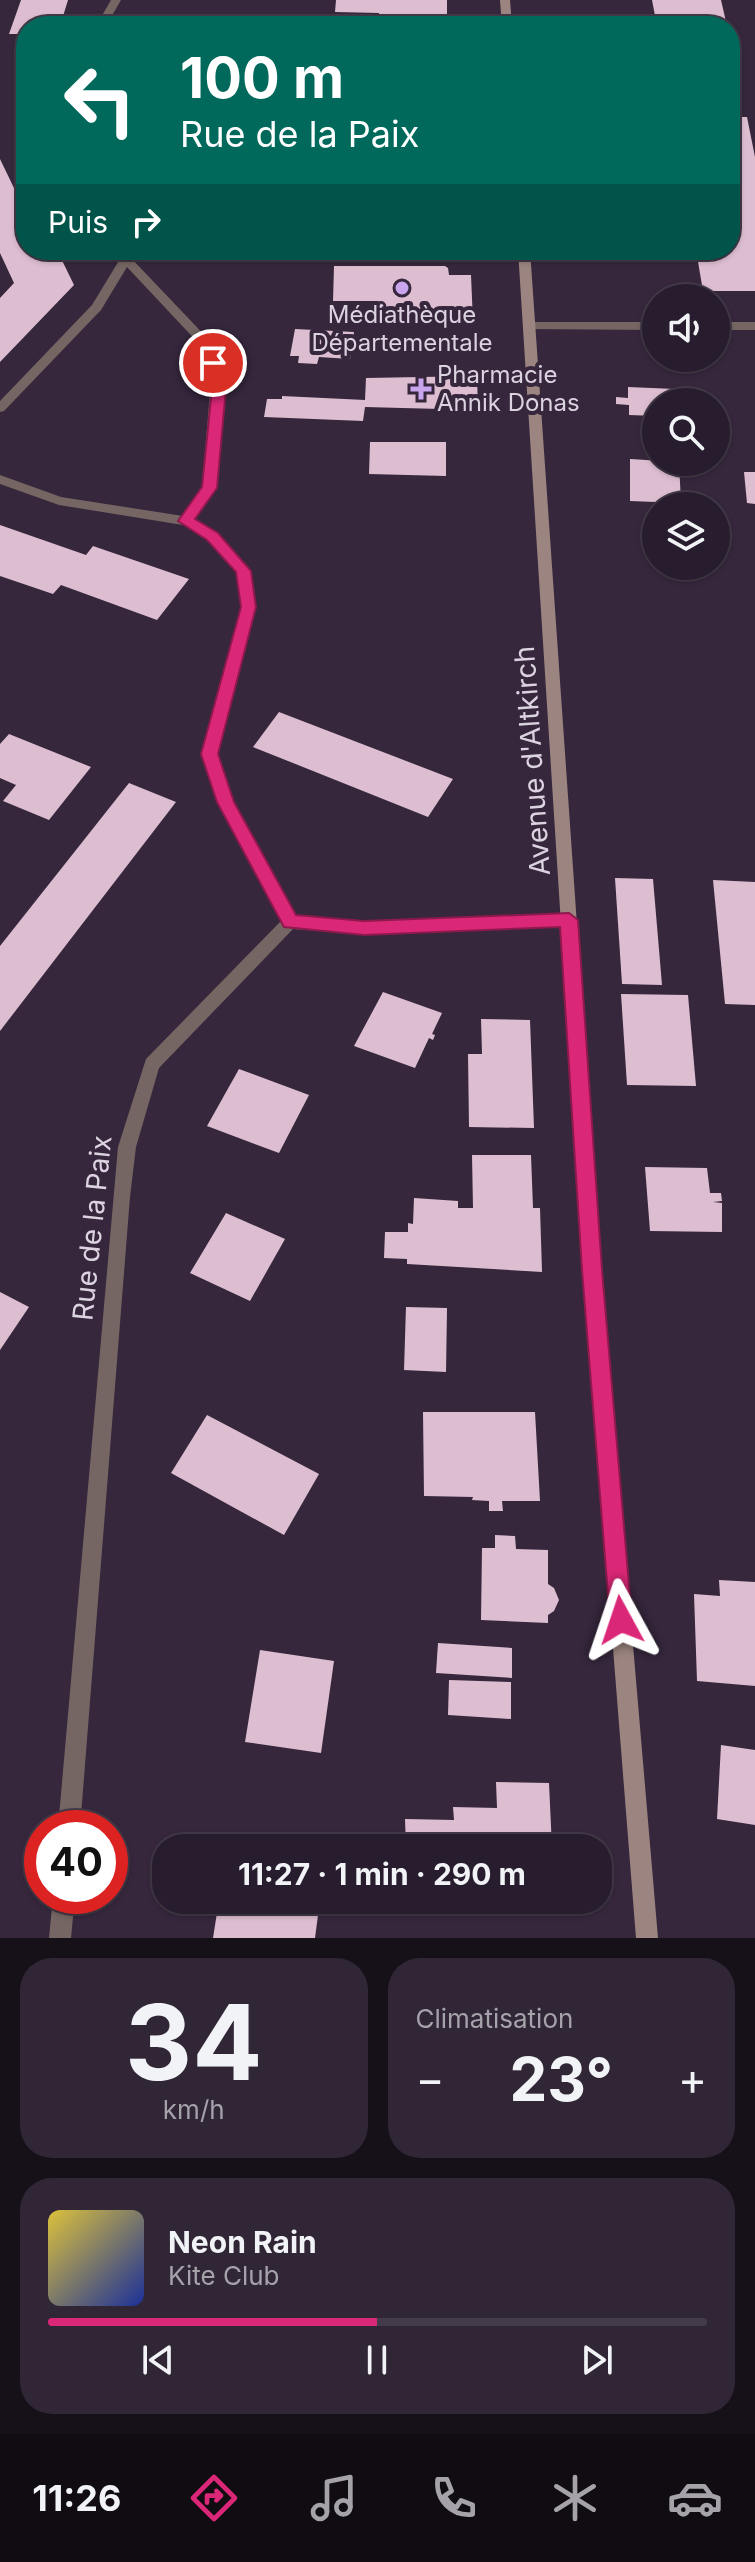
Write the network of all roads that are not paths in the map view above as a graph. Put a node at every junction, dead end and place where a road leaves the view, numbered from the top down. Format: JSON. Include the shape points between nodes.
{"nodes":[{"id":1,"x":121,"y":260,"type":"edge"},
{"id":2,"x":129,"y":260,"type":"edge"},
{"id":3,"x":525,"y":260,"type":"edge"},
{"id":4,"x":529,"y":326,"type":"junction"},
{"id":5,"x":642,"y":326,"type":"edge"},
{"id":6,"x":730,"y":326,"type":"edge"},
{"id":7,"x":755,"y":326,"type":"edge"},
{"id":8,"x":0,"y":408,"type":"edge"},
{"id":9,"x":0,"y":479,"type":"edge"},
{"id":10,"x":186,"y":521,"type":"junction"},
{"id":11,"x":569,"y":920,"type":"junction"},
{"id":12,"x":290,"y":922,"type":"junction"},
{"id":13,"x":71,"y":1810,"type":"edge"},
{"id":14,"x":62,"y":1914,"type":"edge"},
{"id":15,"x":60,"y":1938,"type":"edge"},
{"id":16,"x":647,"y":1938,"type":"edge"}],
"edges":[{"from":1,"to":8,"type":"street","via":[[97,307]]},
{"from":2,"to":10,"type":"street","via":[[208,346],[219,388],[209,488]]},
{"from":3,"to":4,"type":"street","name":"Avenue d'Altkirch"},
{"from":4,"to":5,"type":"street"},
{"from":4,"to":11,"type":"street","name":"Avenue d'Altkirch"},
{"from":6,"to":7,"type":"street"},
{"from":9,"to":10,"type":"street","via":[[59,501]]},
{"from":10,"to":12,"type":"street","via":[[212,536],[244,571],[248,607],[210,754],[226,802]]},
{"from":11,"to":12,"type":"street","via":[[364,928]]},
{"from":11,"to":16,"type":"street","name":"Avenue d'Altkirch","via":[[593,1286]]},
{"from":12,"to":13,"type":"street","name":"Rue de la Paix","via":[[152,1064],[127,1147]]},
{"from":14,"to":15,"type":"street"}]}
